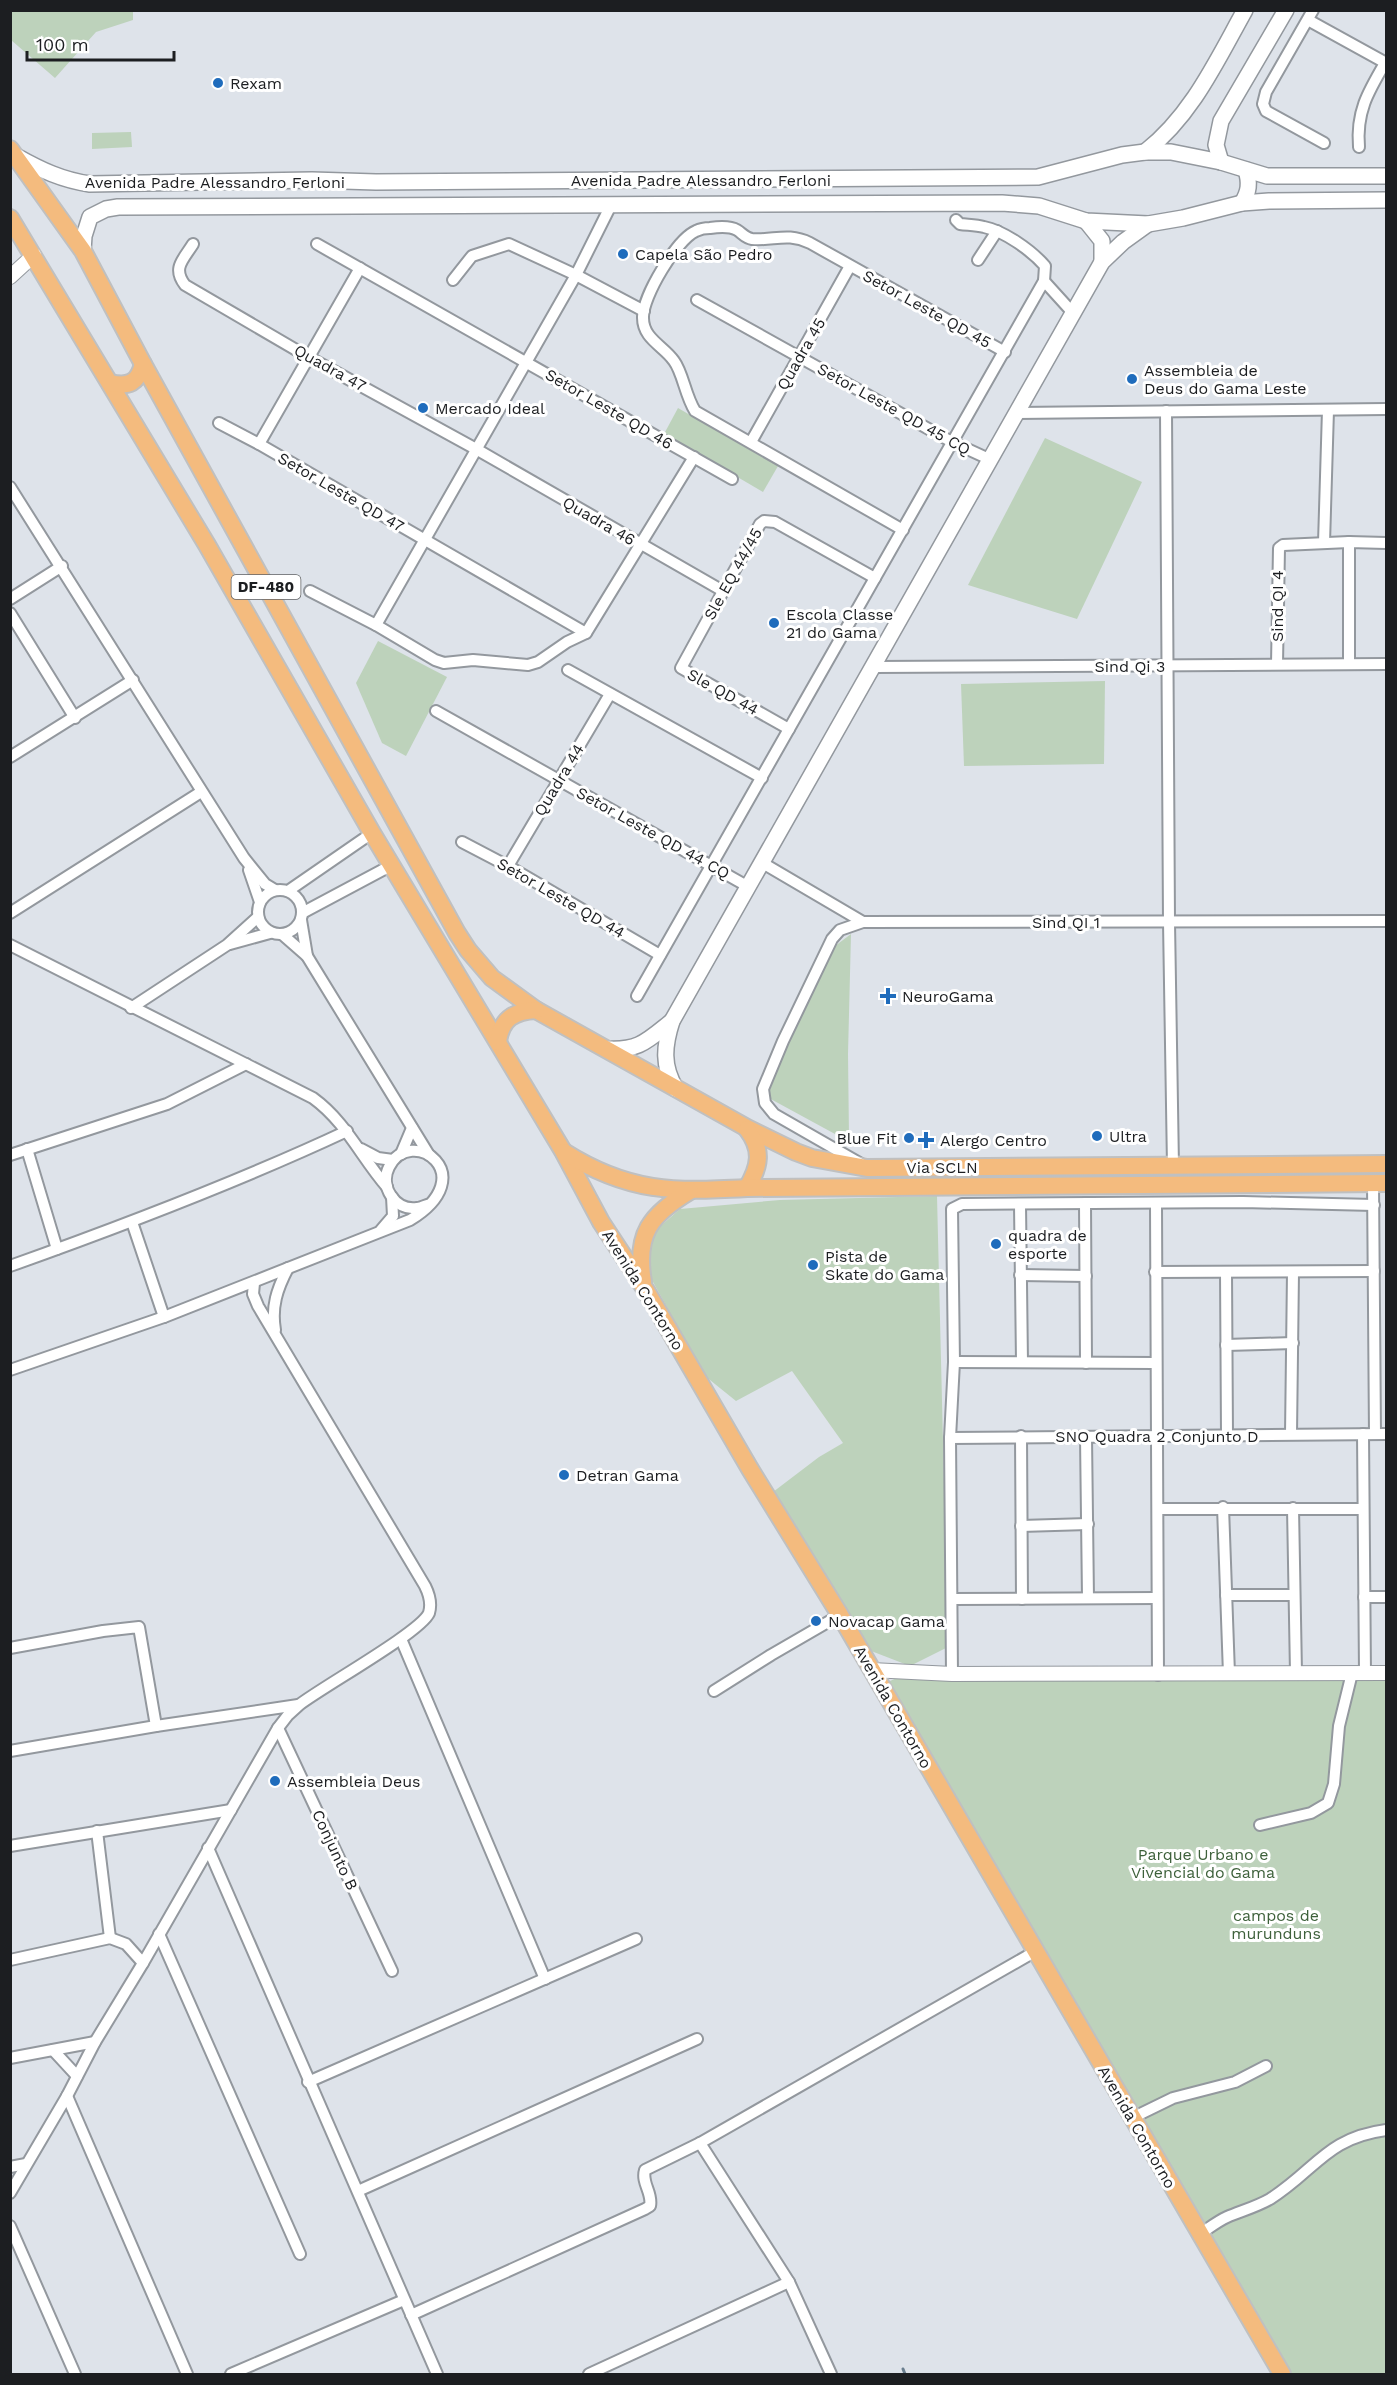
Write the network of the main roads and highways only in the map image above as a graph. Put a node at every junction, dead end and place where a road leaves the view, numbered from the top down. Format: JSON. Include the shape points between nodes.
{"nodes":[{"id":1,"x":1245,"y":10,"type":"edge"},
{"id":2,"x":1286,"y":10,"type":"edge"},
{"id":3,"x":1145,"y":152,"type":"junction"},
{"id":4,"x":13,"y":153,"type":"edge"},
{"id":5,"x":1221,"y":162,"type":"junction"},
{"id":6,"x":1246,"y":170,"type":"junction"},
{"id":7,"x":1386,"y":176,"type":"edge"},
{"id":8,"x":1038,"y":177,"type":"junction"},
{"id":9,"x":893,"y":178,"type":"junction"},
{"id":10,"x":705,"y":180,"type":"junction"},
{"id":11,"x":733,"y":180,"type":"junction"},
{"id":12,"x":515,"y":181,"type":"junction"},
{"id":13,"x":376,"y":182,"type":"junction"},
{"id":14,"x":1386,"y":200,"type":"edge"},
{"id":15,"x":1242,"y":203,"type":"junction"},
{"id":16,"x":732,"y":204,"type":"junction"},
{"id":17,"x":893,"y":204,"type":"junction"},
{"id":18,"x":706,"y":205,"type":"junction"},
{"id":19,"x":515,"y":206,"type":"junction"},
{"id":20,"x":1039,"y":206,"type":"junction"},
{"id":21,"x":377,"y":207,"type":"junction"},
{"id":22,"x":10,"y":218,"type":"edge"},
{"id":23,"x":1086,"y":221,"type":"junction"},
{"id":24,"x":1148,"y":224,"type":"junction"},
{"id":25,"x":83,"y":251,"type":"junction"},
{"id":26,"x":1102,"y":262,"type":"junction"},
{"id":27,"x":143,"y":364,"type":"junction"},
{"id":28,"x":110,"y":383,"type":"junction"},
{"id":29,"x":345,"y":731,"type":"junction"},
{"id":30,"x":321,"y":744,"type":"junction"},
{"id":31,"x":536,"y":1010,"type":"junction"},
{"id":32,"x":672,"y":1021,"type":"junction"},
{"id":33,"x":498,"y":1042,"type":"junction"},
{"id":34,"x":605,"y":1049,"type":"junction"},
{"id":35,"x":676,"y":1089,"type":"junction"},
{"id":36,"x":747,"y":1128,"type":"junction"},
{"id":37,"x":563,"y":1151,"type":"junction"},
{"id":38,"x":1386,"y":1164,"type":"edge"},
{"id":39,"x":909,"y":1167,"type":"junction"},
{"id":40,"x":934,"y":1167,"type":"junction"},
{"id":41,"x":1380,"y":1183,"type":"edge"},
{"id":42,"x":908,"y":1186,"type":"junction"},
{"id":43,"x":936,"y":1186,"type":"junction"},
{"id":44,"x":747,"y":1188,"type":"junction"},
{"id":45,"x":690,"y":1191,"type":"junction"},
{"id":46,"x":645,"y":1289,"type":"junction"},
{"id":47,"x":1282,"y":2374,"type":"edge"}],
"edges":[{"from":1,"to":3,"type":"main road","via":[[1182,118]]},
{"from":2,"to":5,"type":"main road","via":[[1221,121],[1216,145]]},
{"from":3,"to":5,"type":"main road","name":"Avenida Padre Alessandro Ferloni","via":[[1171,152]]},
{"from":3,"to":8,"type":"main road","name":"Avenida Padre Alessandro Ferloni"},
{"from":4,"to":13,"type":"main road","name":"Avenida Padre Alessandro Ferloni","via":[[46,173],[90,184]]},
{"from":4,"to":25,"type":"main road","number":"DF-480"},
{"from":5,"to":6,"type":"main road","name":"Avenida Padre Alessandro Ferloni"},
{"from":6,"to":7,"type":"main road","name":"Avenida Padre Alessandro Ferloni","via":[[1267,176]]},
{"from":6,"to":15,"type":"main road","via":[[1248,192]]},
{"from":8,"to":9,"type":"main road","name":"Avenida Padre Alessandro Ferloni"},
{"from":8,"to":20,"type":"main road","via":[[1033,191]]},
{"from":9,"to":11,"type":"main road","name":"Avenida Padre Alessandro Ferloni"},
{"from":9,"to":17,"type":"main road","via":[[897,188]]},
{"from":10,"to":11,"type":"main road","name":"Avenida Padre Alessandro Ferloni"},
{"from":10,"to":12,"type":"main road","name":"Avenida Padre Alessandro Ferloni"},
{"from":10,"to":18,"type":"main road","via":[[712,194]]},
{"from":11,"to":16,"type":"main road","via":[[727,191]]},
{"from":12,"to":13,"type":"main road","name":"Avenida Padre Alessandro Ferloni"},
{"from":12,"to":19,"type":"main road","via":[[510,194]]},
{"from":13,"to":21,"type":"main road","via":[[382,195]]},
{"from":14,"to":15,"type":"main road","name":"Avenida Padre Alessandro Ferloni"},
{"from":15,"to":24,"type":"main road","name":"Avenida Padre Alessandro Ferloni"},
{"from":16,"to":17,"type":"main road","name":"Avenida Padre Alessandro Ferloni"},
{"from":16,"to":18,"type":"main road","name":"Avenida Padre Alessandro Ferloni"},
{"from":17,"to":20,"type":"main road","name":"Avenida Padre Alessandro Ferloni"},
{"from":18,"to":19,"type":"main road","name":"Avenida Padre Alessandro Ferloni"},
{"from":19,"to":21,"type":"main road","name":"Avenida Padre Alessandro Ferloni"},
{"from":20,"to":23,"type":"main road","name":"Avenida Padre Alessandro Ferloni"},
{"from":21,"to":25,"type":"main road","name":"Avenida Padre Alessandro Ferloni","via":[[118,207],[90,217]]},
{"from":22,"to":28,"type":"main road","number":"DF-480"},
{"from":23,"to":24,"type":"main road","name":"Avenida Padre Alessandro Ferloni"},
{"from":23,"to":26,"type":"main road","via":[[1102,241]]},
{"from":24,"to":26,"type":"main road"},
{"from":25,"to":27,"type":"main road","number":"DF-480"},
{"from":26,"to":32,"type":"main road"},
{"from":27,"to":28,"type":"main road","via":[[134,382]]},
{"from":27,"to":29,"type":"main road","number":"DF-480"},
{"from":28,"to":30,"type":"main road","number":"DF-480"},
{"from":29,"to":30,"type":"main road","via":[[327,730]]},
{"from":29,"to":31,"type":"main road","number":"DF-480","via":[[468,950],[502,987]]},
{"from":30,"to":33,"type":"main road","number":"DF-480"},
{"from":31,"to":33,"type":"main road","via":[[511,1016],[504,1022]]},
{"from":31,"to":34,"type":"main road","name":"Via SCLN"},
{"from":32,"to":34,"type":"main road","via":[[640,1045]]},
{"from":32,"to":35,"type":"main road","via":[[664,1055],[668,1077]]},
{"from":33,"to":37,"type":"main road","name":"Avenida Contorno"},
{"from":34,"to":35,"type":"main road","name":"Via SCLN"},
{"from":35,"to":36,"type":"main road","name":"Via SCLN"},
{"from":36,"to":39,"type":"main road","name":"Via SCLN","via":[[812,1158],[867,1168]]},
{"from":36,"to":44,"type":"main road","via":[[760,1152],[757,1170]]},
{"from":37,"to":45,"type":"main road","name":"Via SCLN","via":[[617,1180]]},
{"from":37,"to":46,"type":"main road","name":"Avenida Contorno","via":[[601,1222]]},
{"from":38,"to":40,"type":"main road","name":"Via SCLN"},
{"from":39,"to":40,"type":"main road","name":"Via SCLN"},
{"from":39,"to":42,"type":"main road"},
{"from":40,"to":43,"type":"main road","via":[[930,1176]]},
{"from":41,"to":43,"type":"main road","name":"Via SCLN"},
{"from":42,"to":43,"type":"main road","name":"Via SCLN"},
{"from":42,"to":44,"type":"main road","name":"Via SCLN"},
{"from":44,"to":45,"type":"main road","name":"Via SCLN"},
{"from":45,"to":46,"type":"main road","via":[[652,1219],[645,1232],[641,1256]]},
{"from":46,"to":47,"type":"main road","name":"Avenida Contorno","via":[[840,1615]]}]}
